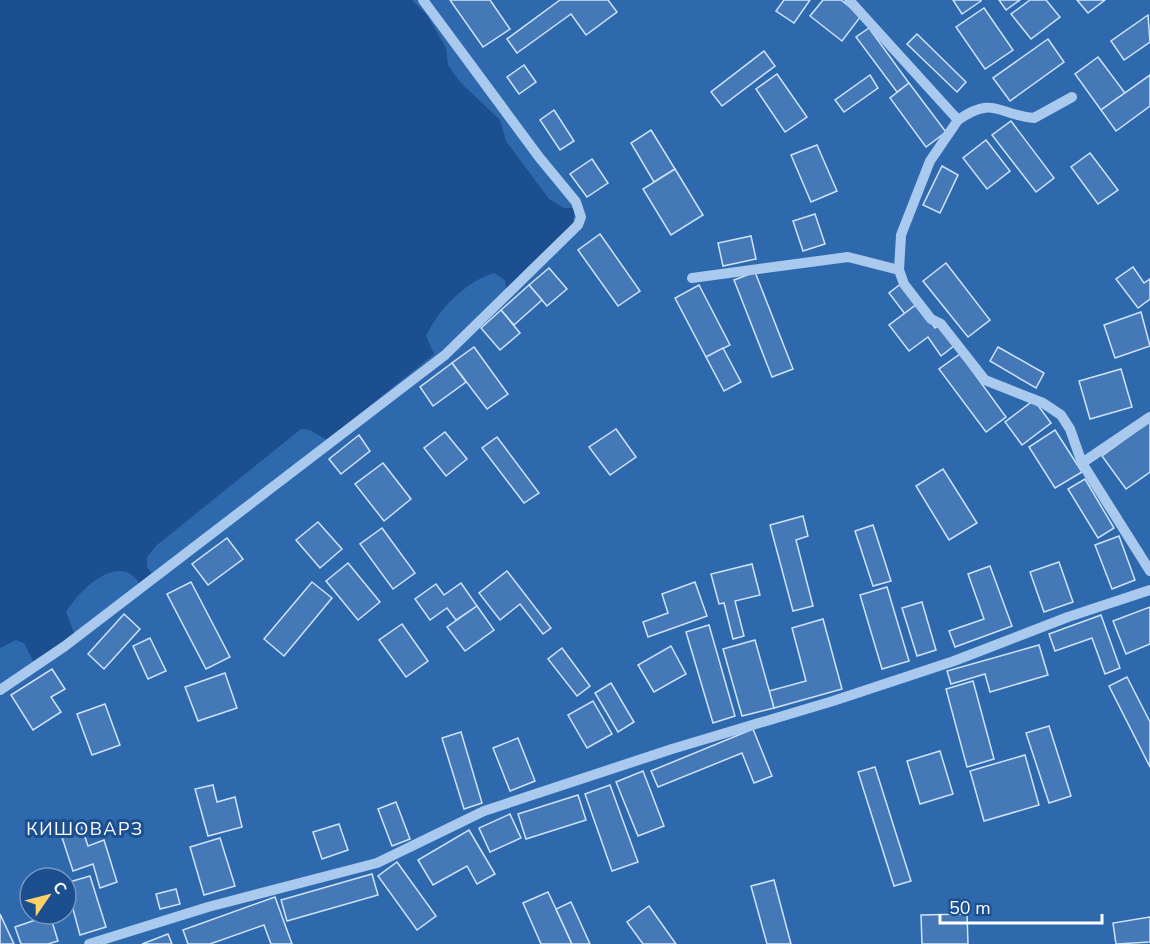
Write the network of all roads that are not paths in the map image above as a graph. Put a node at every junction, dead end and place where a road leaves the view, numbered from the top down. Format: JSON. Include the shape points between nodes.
{"nodes":[{"id":1,"x":423,"y":0,"type":"edge"},
{"id":2,"x":849,"y":0,"type":"edge"},
{"id":3,"x":1072,"y":97,"type":"dead end"},
{"id":4,"x":958,"y":120,"type":"junction"},
{"id":5,"x":899,"y":270,"type":"junction"},
{"id":6,"x":692,"y":278,"type":"dead end"},
{"id":7,"x":1150,"y":417,"type":"edge"},
{"id":8,"x":1082,"y":463,"type":"junction"},
{"id":9,"x":1150,"y":571,"type":"edge"},
{"id":10,"x":1150,"y":590,"type":"edge"},
{"id":11,"x":0,"y":690,"type":"edge"},
{"id":12,"x":89,"y":944,"type":"edge"}],
"edges":[{"from":1,"to":11,"type":"street","via":[[576,202],[578,225],[445,355],[65,646]]},
{"from":2,"to":4,"type":"street"},
{"from":3,"to":4,"type":"street","via":[[1034,118],[985,106]]},
{"from":4,"to":5,"type":"street","via":[[930,160],[901,235]]},
{"from":5,"to":6,"type":"street","via":[[848,257]]},
{"from":5,"to":8,"type":"street","via":[[918,303],[931,320],[941,324],[978,374],[1061,415]]},
{"from":7,"to":8,"type":"street"},
{"from":8,"to":9,"type":"street"},
{"from":10,"to":12,"type":"street","via":[[954,661],[484,812],[377,863],[208,907]]}]}
